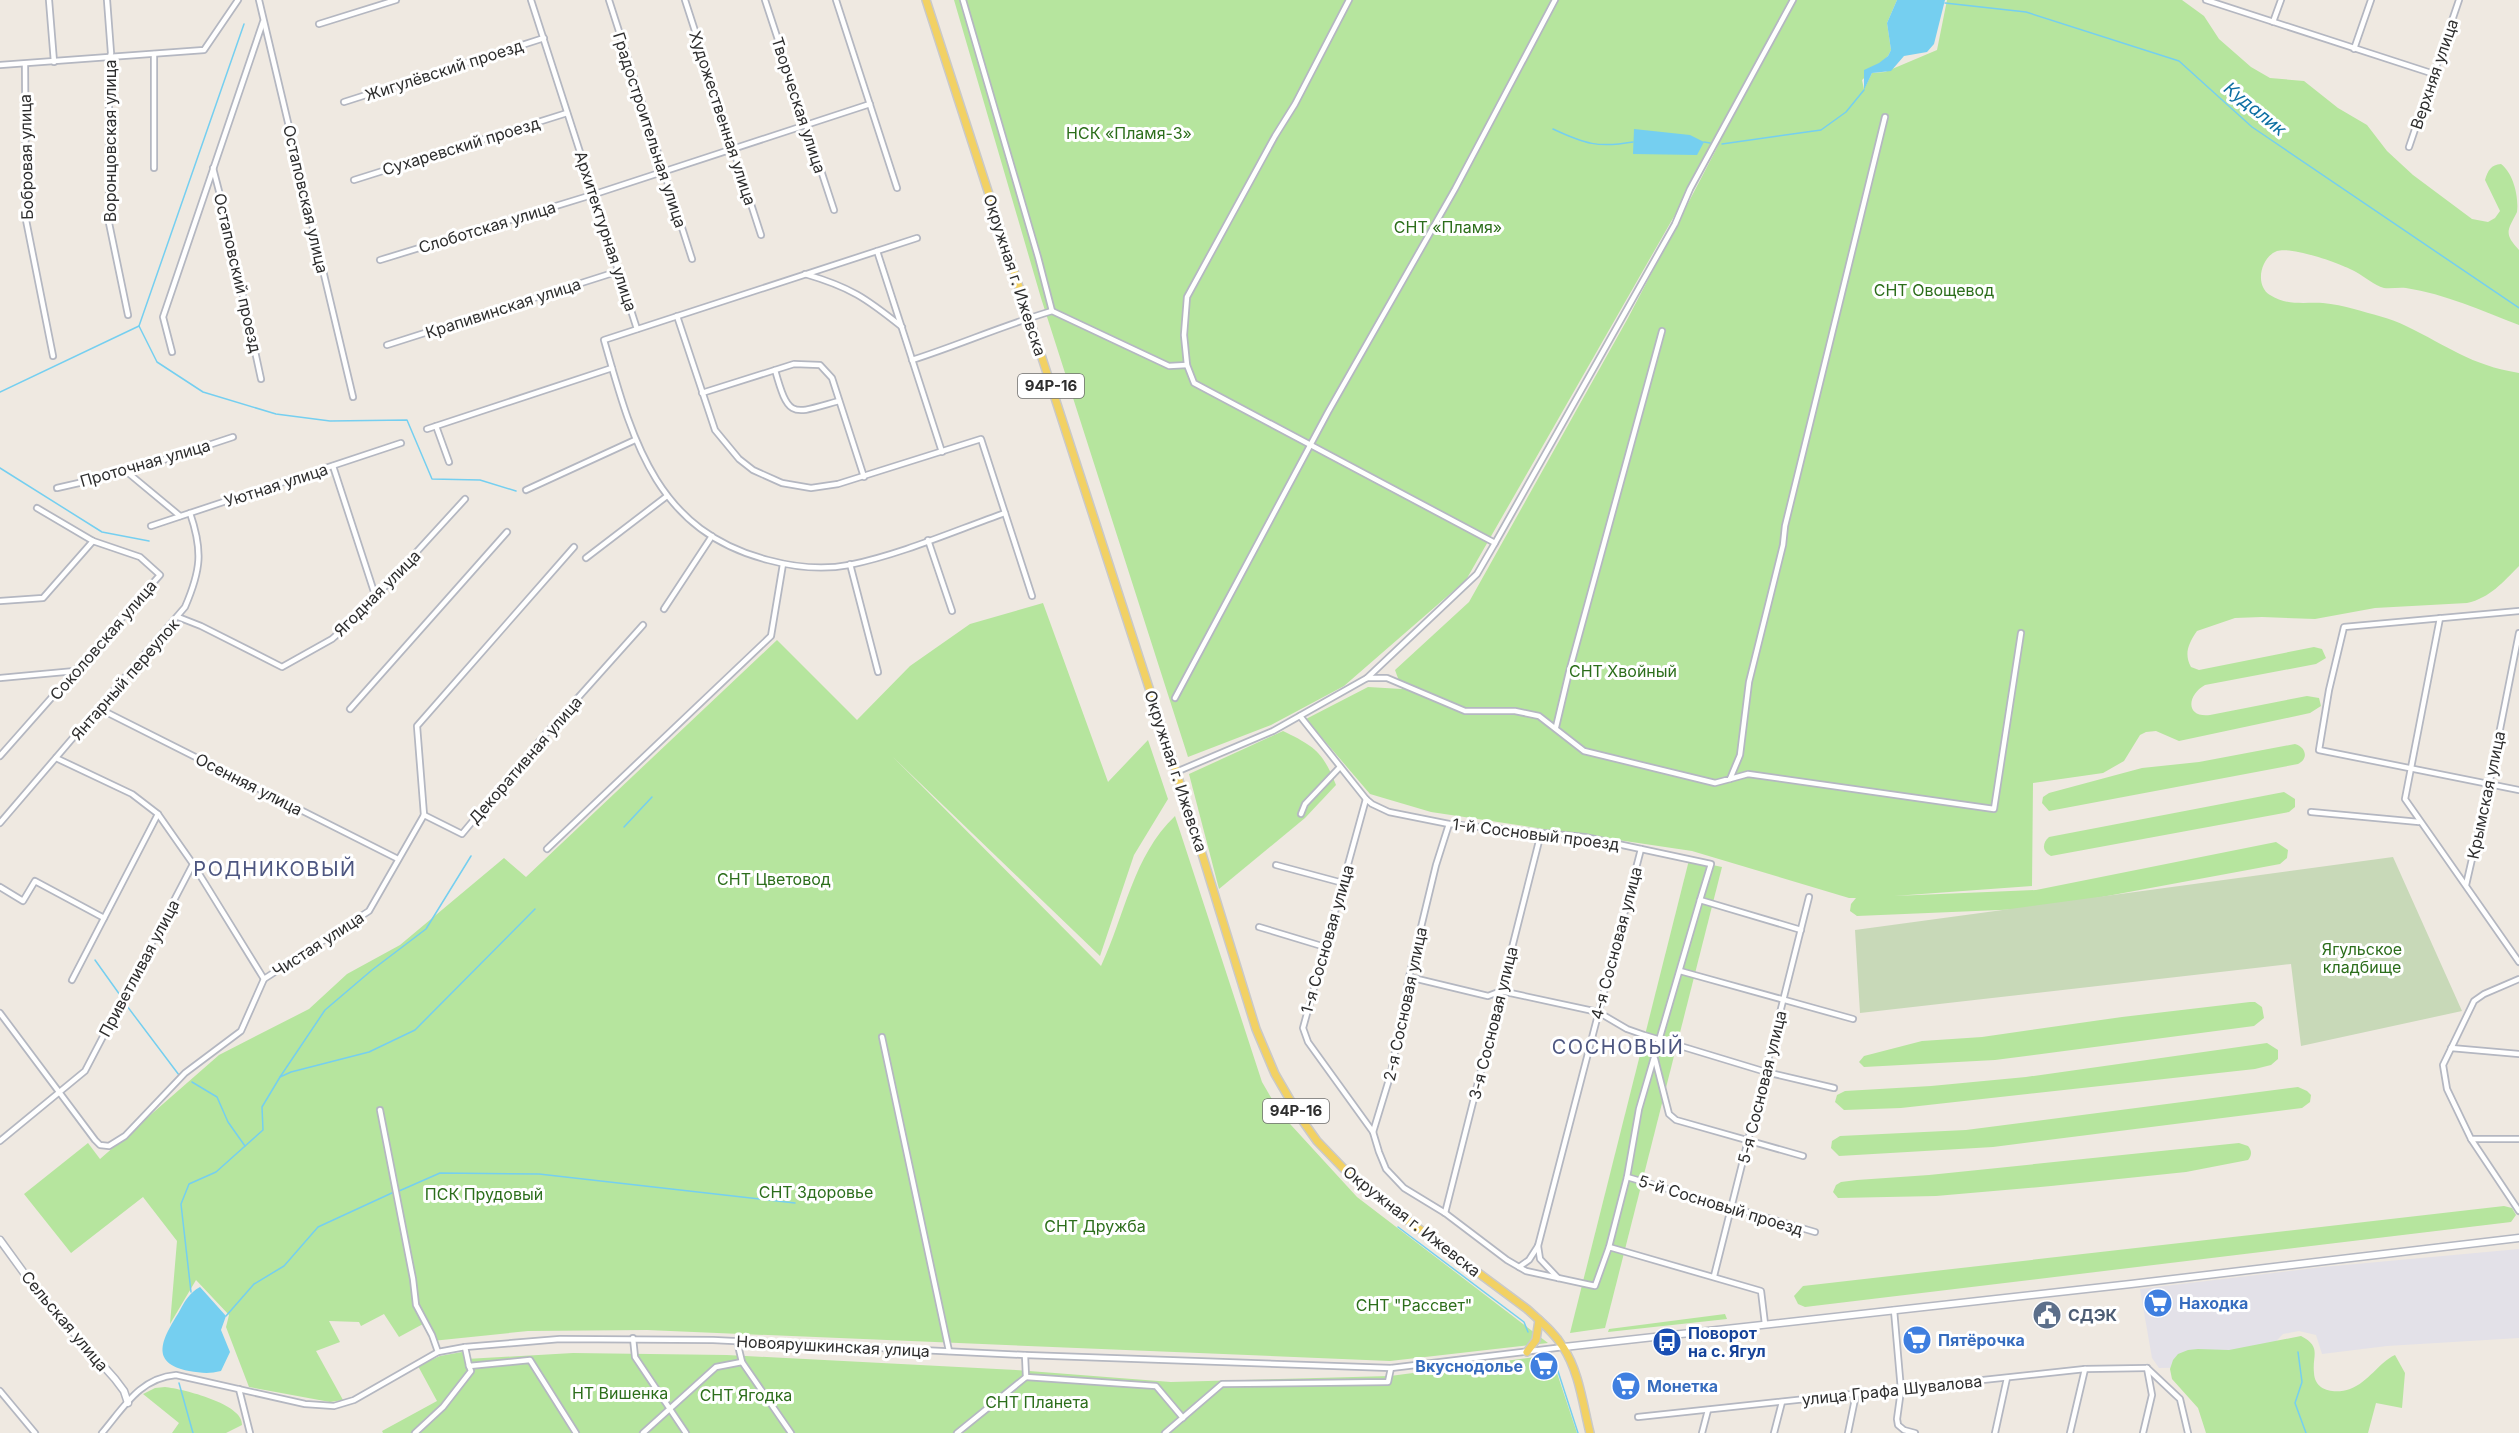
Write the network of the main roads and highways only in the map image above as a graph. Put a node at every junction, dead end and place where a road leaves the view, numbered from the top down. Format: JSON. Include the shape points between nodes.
{"nodes":[{"id":1,"x":926,"y":0,"type":"edge"},
{"id":2,"x":1539,"y":1320,"type":"junction"},
{"id":3,"x":1527,"y":1352,"type":"road end"},
{"id":4,"x":1590,"y":1433,"type":"edge"}],
"edges":[{"from":1,"to":2,"type":"main road","name":"Окружная г. Ижевска","number":"94Р-16","via":[[1256,1029],[1275,1074],[1317,1142],[1344,1169]]},
{"from":2,"to":3,"type":"main road","via":[[1536,1340]]},
{"from":2,"to":4,"type":"main road","name":"Окружная г. Ижевска","number":"94Р-16","via":[[1564,1347],[1575,1371]]}]}
